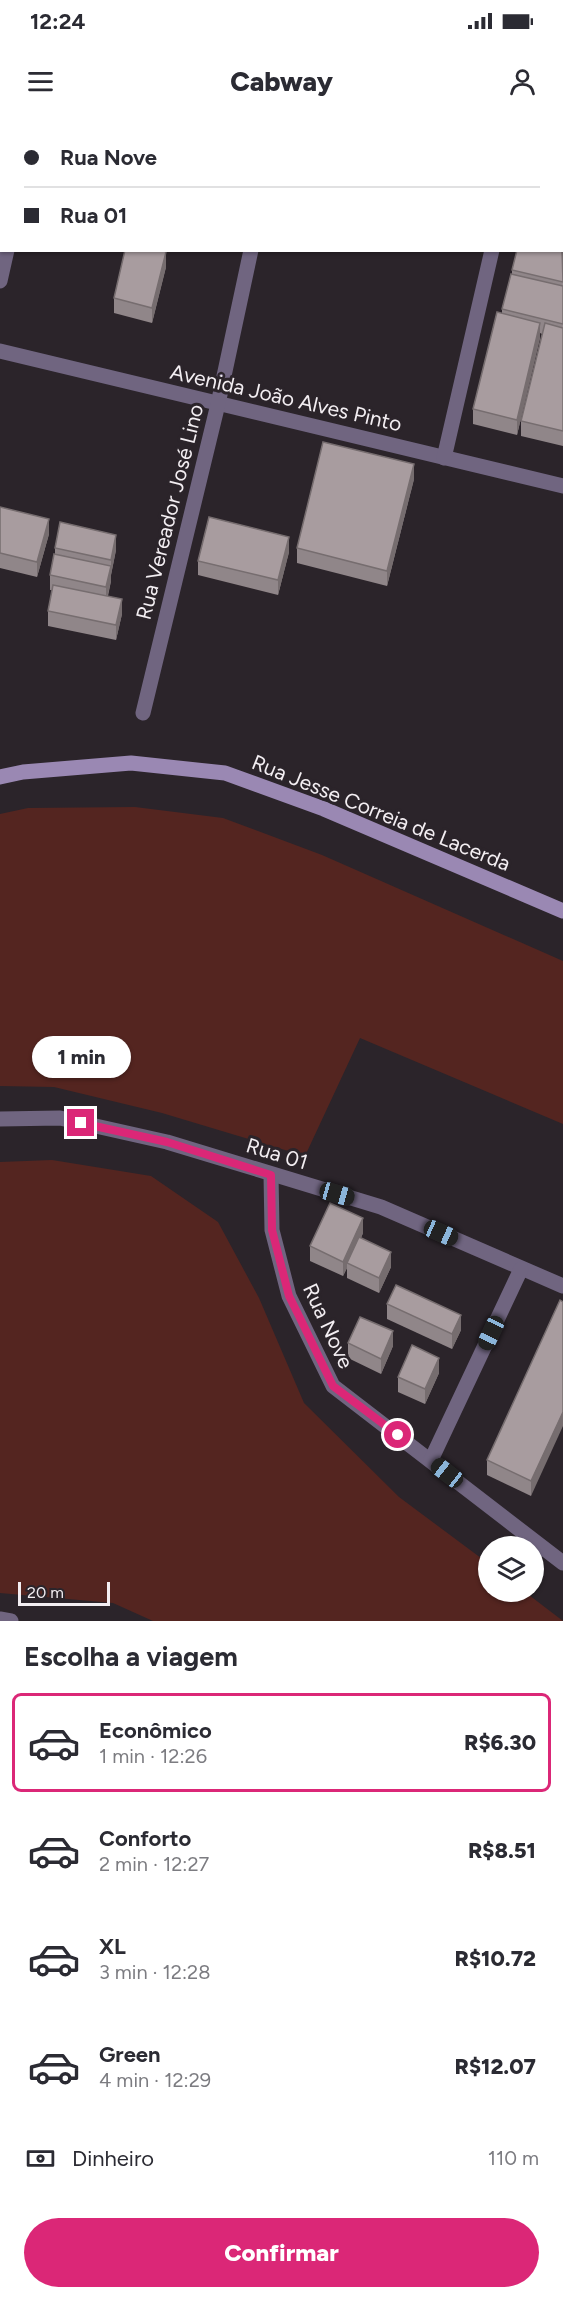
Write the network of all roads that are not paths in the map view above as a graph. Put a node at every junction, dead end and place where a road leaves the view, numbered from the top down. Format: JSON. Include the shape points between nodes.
{"nodes":[{"id":1,"x":7,"y":252,"type":"edge"},
{"id":2,"x":252,"y":252,"type":"edge"},
{"id":3,"x":492,"y":252,"type":"edge"},
{"id":4,"x":0,"y":281,"type":"edge"},
{"id":5,"x":0,"y":351,"type":"edge"},
{"id":6,"x":218,"y":404,"type":"junction"},
{"id":7,"x":444,"y":458,"type":"junction"},
{"id":8,"x":563,"y":486,"type":"edge"},
{"id":9,"x":143,"y":713,"type":"dead end"},
{"id":10,"x":0,"y":777,"type":"edge"},
{"id":11,"x":563,"y":911,"type":"edge"},
{"id":12,"x":0,"y":1119,"type":"edge"},
{"id":13,"x":271,"y":1175,"type":"junction"},
{"id":14,"x":521,"y":1269,"type":"junction"},
{"id":15,"x":563,"y":1286,"type":"edge"},
{"id":16,"x":430,"y":1460,"type":"junction"},
{"id":17,"x":563,"y":1563,"type":"edge"},
{"id":18,"x":0,"y":1619,"type":"edge"},
{"id":19,"x":11,"y":1621,"type":"edge"}],
"edges":[{"from":1,"to":4,"type":"street"},
{"from":2,"to":6,"type":"street","name":"Rua Vereador José Lino"},
{"from":3,"to":7,"type":"street"},
{"from":5,"to":6,"type":"street","name":"Avenida João Alves Pinto"},
{"from":6,"to":7,"type":"street","name":"Avenida João Alves Pinto"},
{"from":6,"to":9,"type":"street","name":"Rua Vereador José Lino"},
{"from":7,"to":8,"type":"street","name":"Avenida João Alves Pinto"},
{"from":10,"to":11,"type":"main road","name":"Rua Jesse Correia de Lacerda","via":[[131,762],[225,773],[324,809]]},
{"from":12,"to":13,"type":"street","name":"Rua 01","via":[[60,1118],[167,1142]]},
{"from":13,"to":14,"type":"street","name":"Rua 01","via":[[381,1207]]},
{"from":13,"to":16,"type":"street","name":"Rua Nove","via":[[272,1230],[289,1296],[333,1386]]},
{"from":14,"to":15,"type":"street","name":"Rua 01"},
{"from":14,"to":16,"type":"street"},
{"from":16,"to":17,"type":"street","name":"Rua Nove"},
{"from":18,"to":19,"type":"street"}]}
